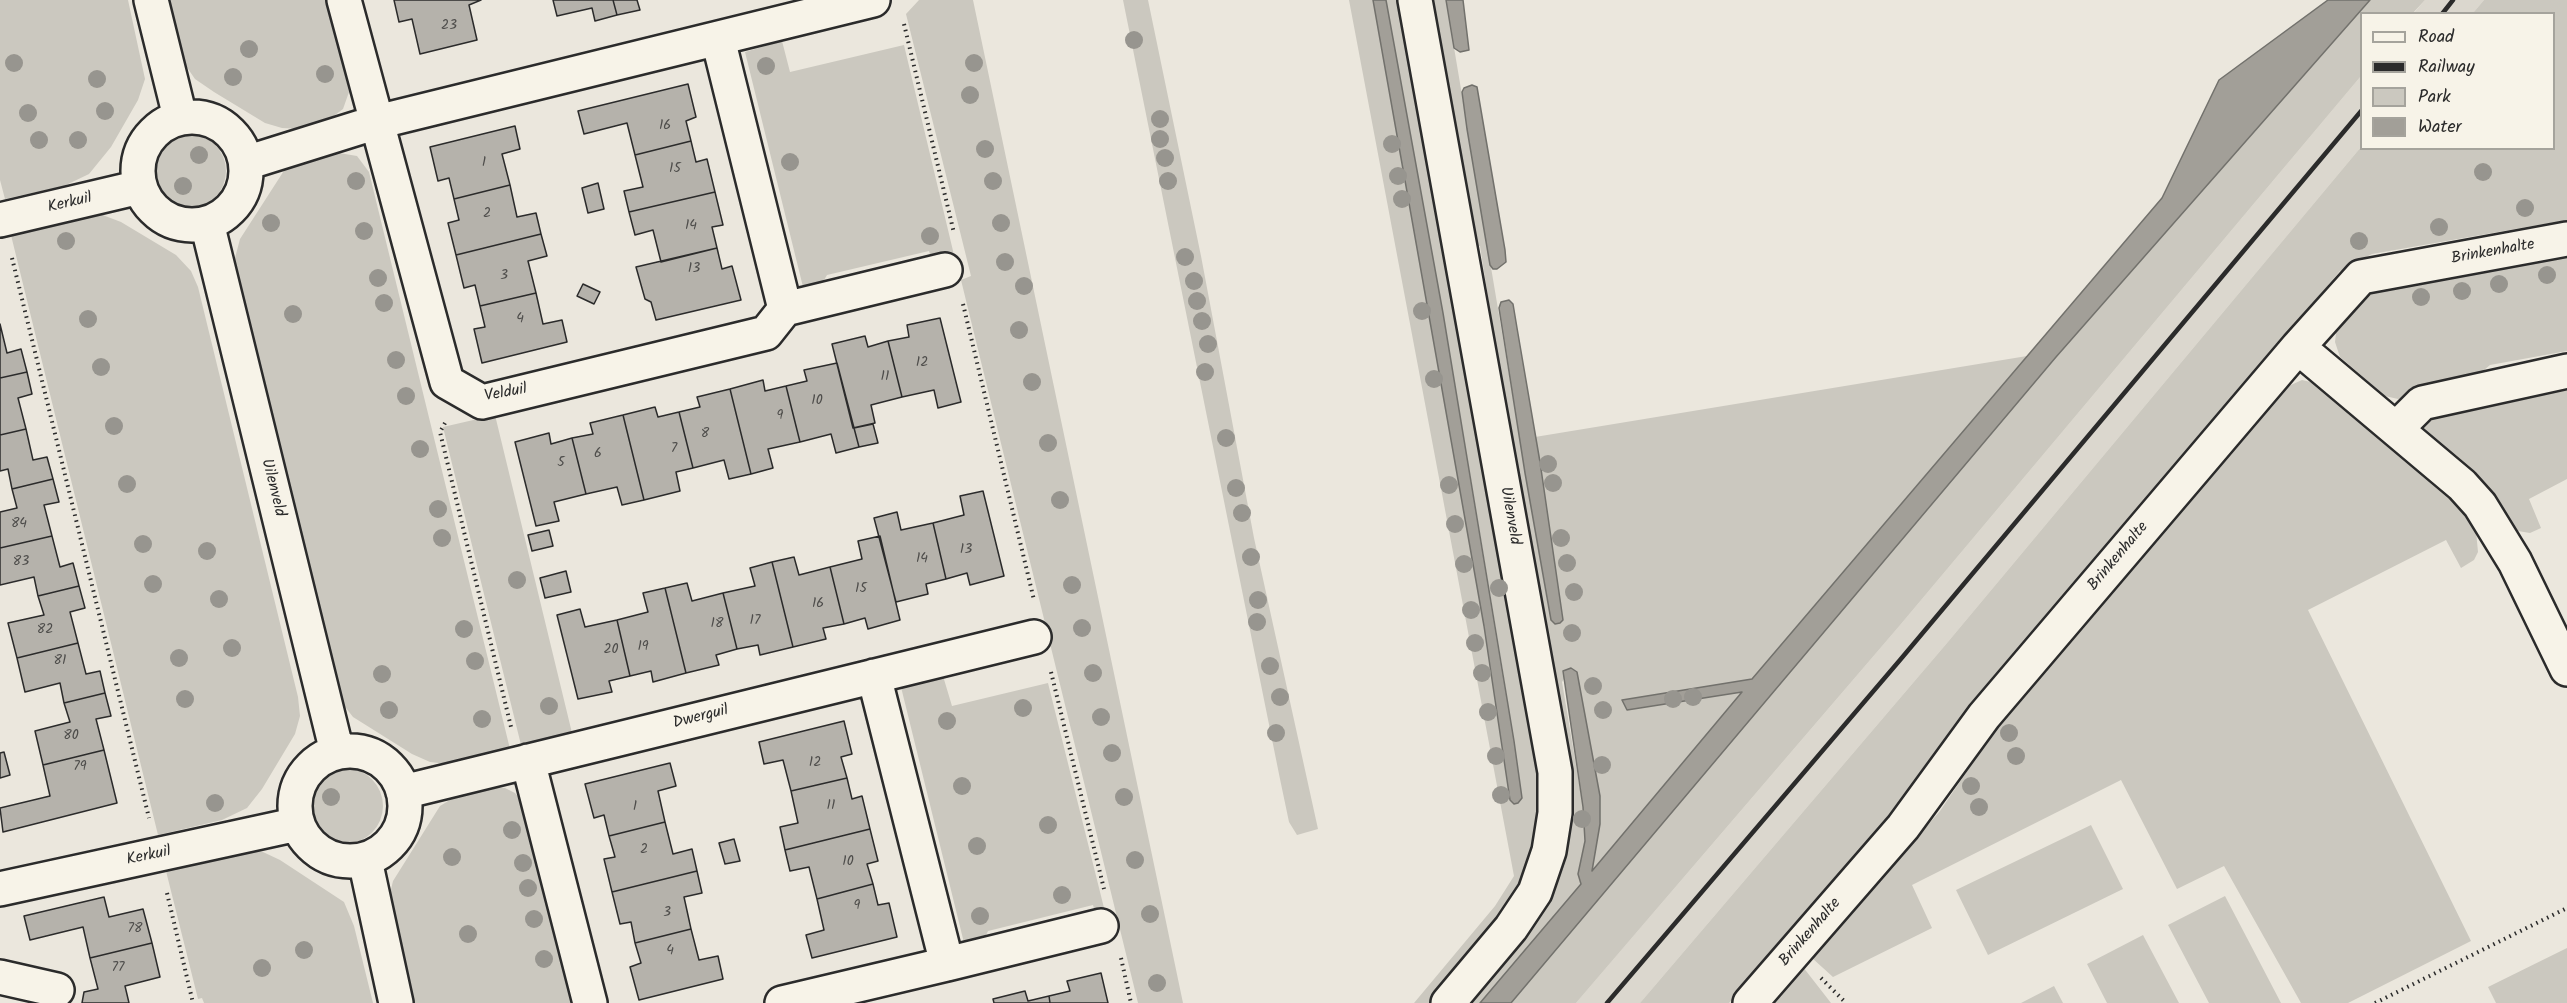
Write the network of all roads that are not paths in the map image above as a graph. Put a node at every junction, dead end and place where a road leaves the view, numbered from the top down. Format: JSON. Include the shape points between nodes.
{"nodes":[{"id":1,"x":151,"y":0,"type":"edge"},
{"id":2,"x":344,"y":0,"type":"edge"},
{"id":3,"x":873,"y":0,"type":"edge"},
{"id":4,"x":1415,"y":0,"type":"edge"},
{"id":5,"x":718,"y":39,"type":"junction"},
{"id":6,"x":180,"y":117,"type":"junction"},
{"id":7,"x":377,"y":122,"type":"junction"},
{"id":8,"x":246,"y":162,"type":"junction"},
{"id":9,"x":140,"y":187,"type":"junction"},
{"id":10,"x":1,"y":220,"type":"edge"},
{"id":11,"x":207,"y":223,"type":"junction"},
{"id":12,"x":2567,"y":239,"type":"edge"},
{"id":13,"x":945,"y":270,"type":"dead end"},
{"id":14,"x":785,"y":309,"type":"junction"},
{"id":15,"x":2298,"y":347,"type":"junction"},
{"id":16,"x":2567,"y":371,"type":"edge"},
{"id":17,"x":2396,"y":429,"type":"junction"},
{"id":18,"x":1036,"y":624,"type":"road end"},
{"id":19,"x":2567,"y":669,"type":"edge"},
{"id":20,"x":874,"y":676,"type":"junction"},
{"id":21,"x":337,"y":752,"type":"junction"},
{"id":22,"x":524,"y":762,"type":"junction"},
{"id":23,"x":403,"y":792,"type":"junction"},
{"id":24,"x":297,"y":824,"type":"junction"},
{"id":25,"x":364,"y":860,"type":"junction"},
{"id":26,"x":0,"y":889,"type":"edge"},
{"id":27,"x":1104,"y":913,"type":"road end"},
{"id":28,"x":947,"y":964,"type":"junction"},
{"id":29,"x":0,"y":977,"type":"edge"},
{"id":30,"x":57,"y":990,"type":"dead end"},
{"id":31,"x":396,"y":1003,"type":"edge"},
{"id":32,"x":590,"y":1003,"type":"edge"},
{"id":33,"x":782,"y":1003,"type":"edge"},
{"id":34,"x":1448,"y":1003,"type":"edge"},
{"id":35,"x":1750,"y":1003,"type":"edge"}],
"edges":[{"from":1,"to":6,"type":"street"},
{"from":2,"to":7,"type":"street","name":"Velduil"},
{"from":3,"to":5,"type":"street"},
{"from":4,"to":34,"type":"street","name":"Uilenveld","via":[[1555,772],[1555,813],[1549,851],[1535,892],[1511,928]]},
{"from":5,"to":7,"type":"street"},
{"from":5,"to":14,"type":"street"},
{"from":6,"to":8,"type":"street","via":[[215,121],[230,131]]},
{"from":6,"to":9,"type":"street","via":[[149,136],[140,152]]},
{"from":7,"to":8,"type":"street"},
{"from":7,"to":14,"type":"street","name":"Velduil","via":[[447,382],[482,402],[766,333]]},
{"from":8,"to":11,"type":"street","via":[[242,193],[222,217]]},
{"from":9,"to":10,"type":"street","name":"Kerkuil"},
{"from":9,"to":11,"type":"street","via":[[147,202],[167,219],[191,225]]},
{"from":11,"to":21,"type":"street","name":"Uilenveld"},
{"from":12,"to":15,"type":"street","name":"Brinkenhalte","via":[[2361,278]]},
{"from":13,"to":14,"type":"street"},
{"from":15,"to":17,"type":"street"},
{"from":15,"to":35,"type":"street","name":"Brinkenhalte","via":[[1984,717],[1902,827]]},
{"from":16,"to":17,"type":"street","via":[[2422,403]]},
{"from":17,"to":19,"type":"street","via":[[2480,505],[2515,562]]},
{"from":18,"to":20,"type":"street","name":"Dwerguil"},
{"from":20,"to":22,"type":"street","name":"Dwerguil"},
{"from":20,"to":28,"type":"street"},
{"from":21,"to":23,"type":"street","via":[[370,755],[385,764]]},
{"from":21,"to":24,"type":"street","via":[[320,759],[297,788]]},
{"from":22,"to":23,"type":"street","name":"Dwerguil"},
{"from":22,"to":32,"type":"street"},
{"from":23,"to":25,"type":"street","via":[[405,814],[398,833],[384,850]]},
{"from":24,"to":25,"type":"street","via":[[317,851],[332,859]]},
{"from":24,"to":26,"type":"street","name":"Kerkuil"},
{"from":25,"to":31,"type":"street"},
{"from":27,"to":28,"type":"street"},
{"from":28,"to":33,"type":"street"},
{"from":29,"to":30,"type":"street"}]}
